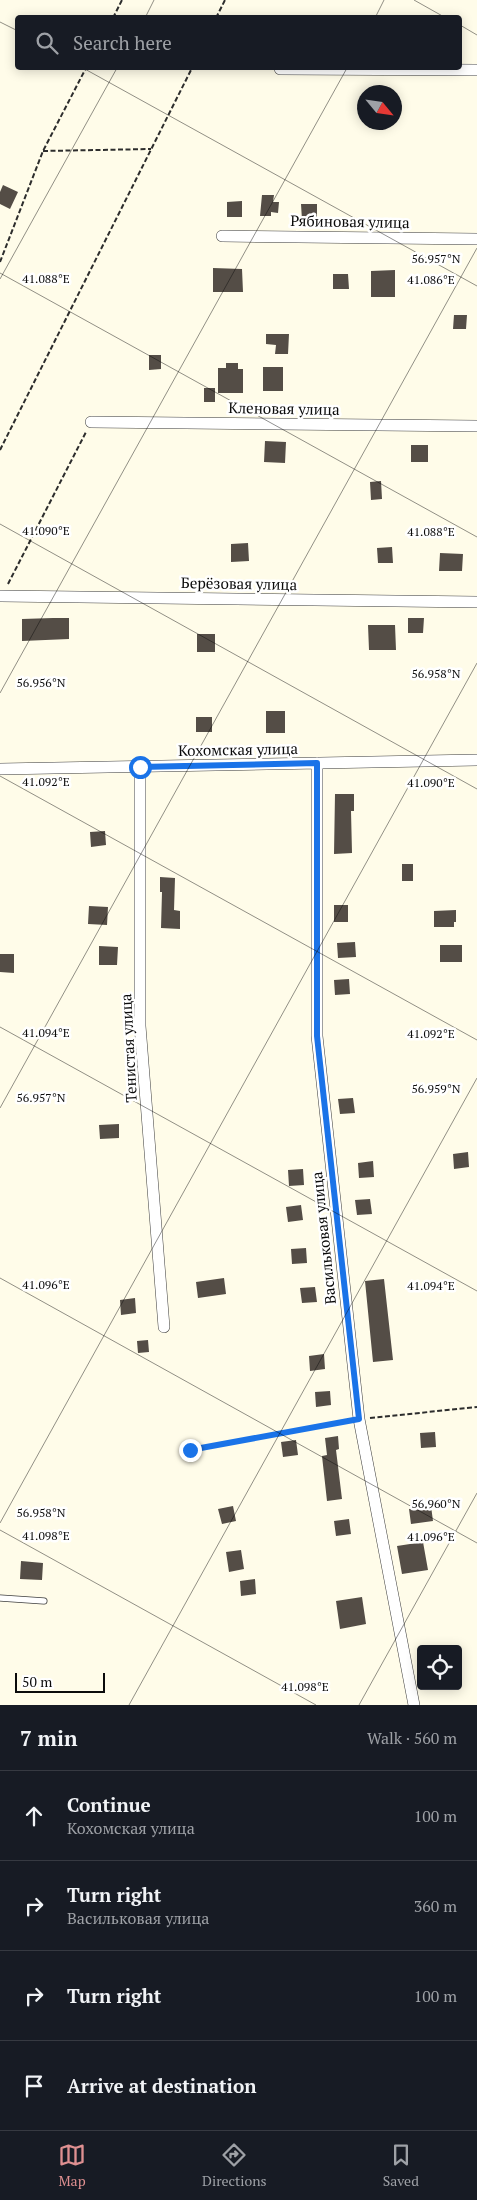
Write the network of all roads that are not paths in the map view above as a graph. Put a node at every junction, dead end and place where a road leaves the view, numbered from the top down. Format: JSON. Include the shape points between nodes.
{"nodes":[{"id":1,"x":462,"y":70,"type":"edge"},
{"id":2,"x":477,"y":70,"type":"edge"},
{"id":3,"x":222,"y":236,"type":"dead end"},
{"id":4,"x":477,"y":239,"type":"edge"},
{"id":5,"x":91,"y":422,"type":"road end"},
{"id":6,"x":477,"y":426,"type":"edge"},
{"id":7,"x":1,"y":596,"type":"road end"},
{"id":8,"x":477,"y":602,"type":"edge"},
{"id":9,"x":477,"y":760,"type":"edge"},
{"id":10,"x":317,"y":763,"type":"junction"},
{"id":11,"x":140,"y":767,"type":"junction"},
{"id":12,"x":0,"y":770,"type":"edge"},
{"id":13,"x":164,"y":1327,"type":"dead end"},
{"id":14,"x":0,"y":1598,"type":"edge"},
{"id":15,"x":44,"y":1601,"type":"dead end"},
{"id":16,"x":414,"y":1705,"type":"edge"}],
"edges":[{"from":1,"to":2,"type":"street"},
{"from":3,"to":4,"type":"street","name":"Рябиновая улица"},
{"from":5,"to":6,"type":"street","name":"Кленовая улица"},
{"from":7,"to":8,"type":"street","name":"Берёзовая улица"},
{"from":9,"to":10,"type":"street","name":"Кохомская улица"},
{"from":10,"to":11,"type":"street","name":"Кохомская улица"},
{"from":10,"to":16,"type":"street","name":"Васильковая улица","via":[[317,1036],[359,1419]]},
{"from":11,"to":12,"type":"street","name":"Кохомская улица"},
{"from":11,"to":13,"type":"street","name":"Тенистая улица","via":[[140,1026]]},
{"from":14,"to":15,"type":"lane"}]}
